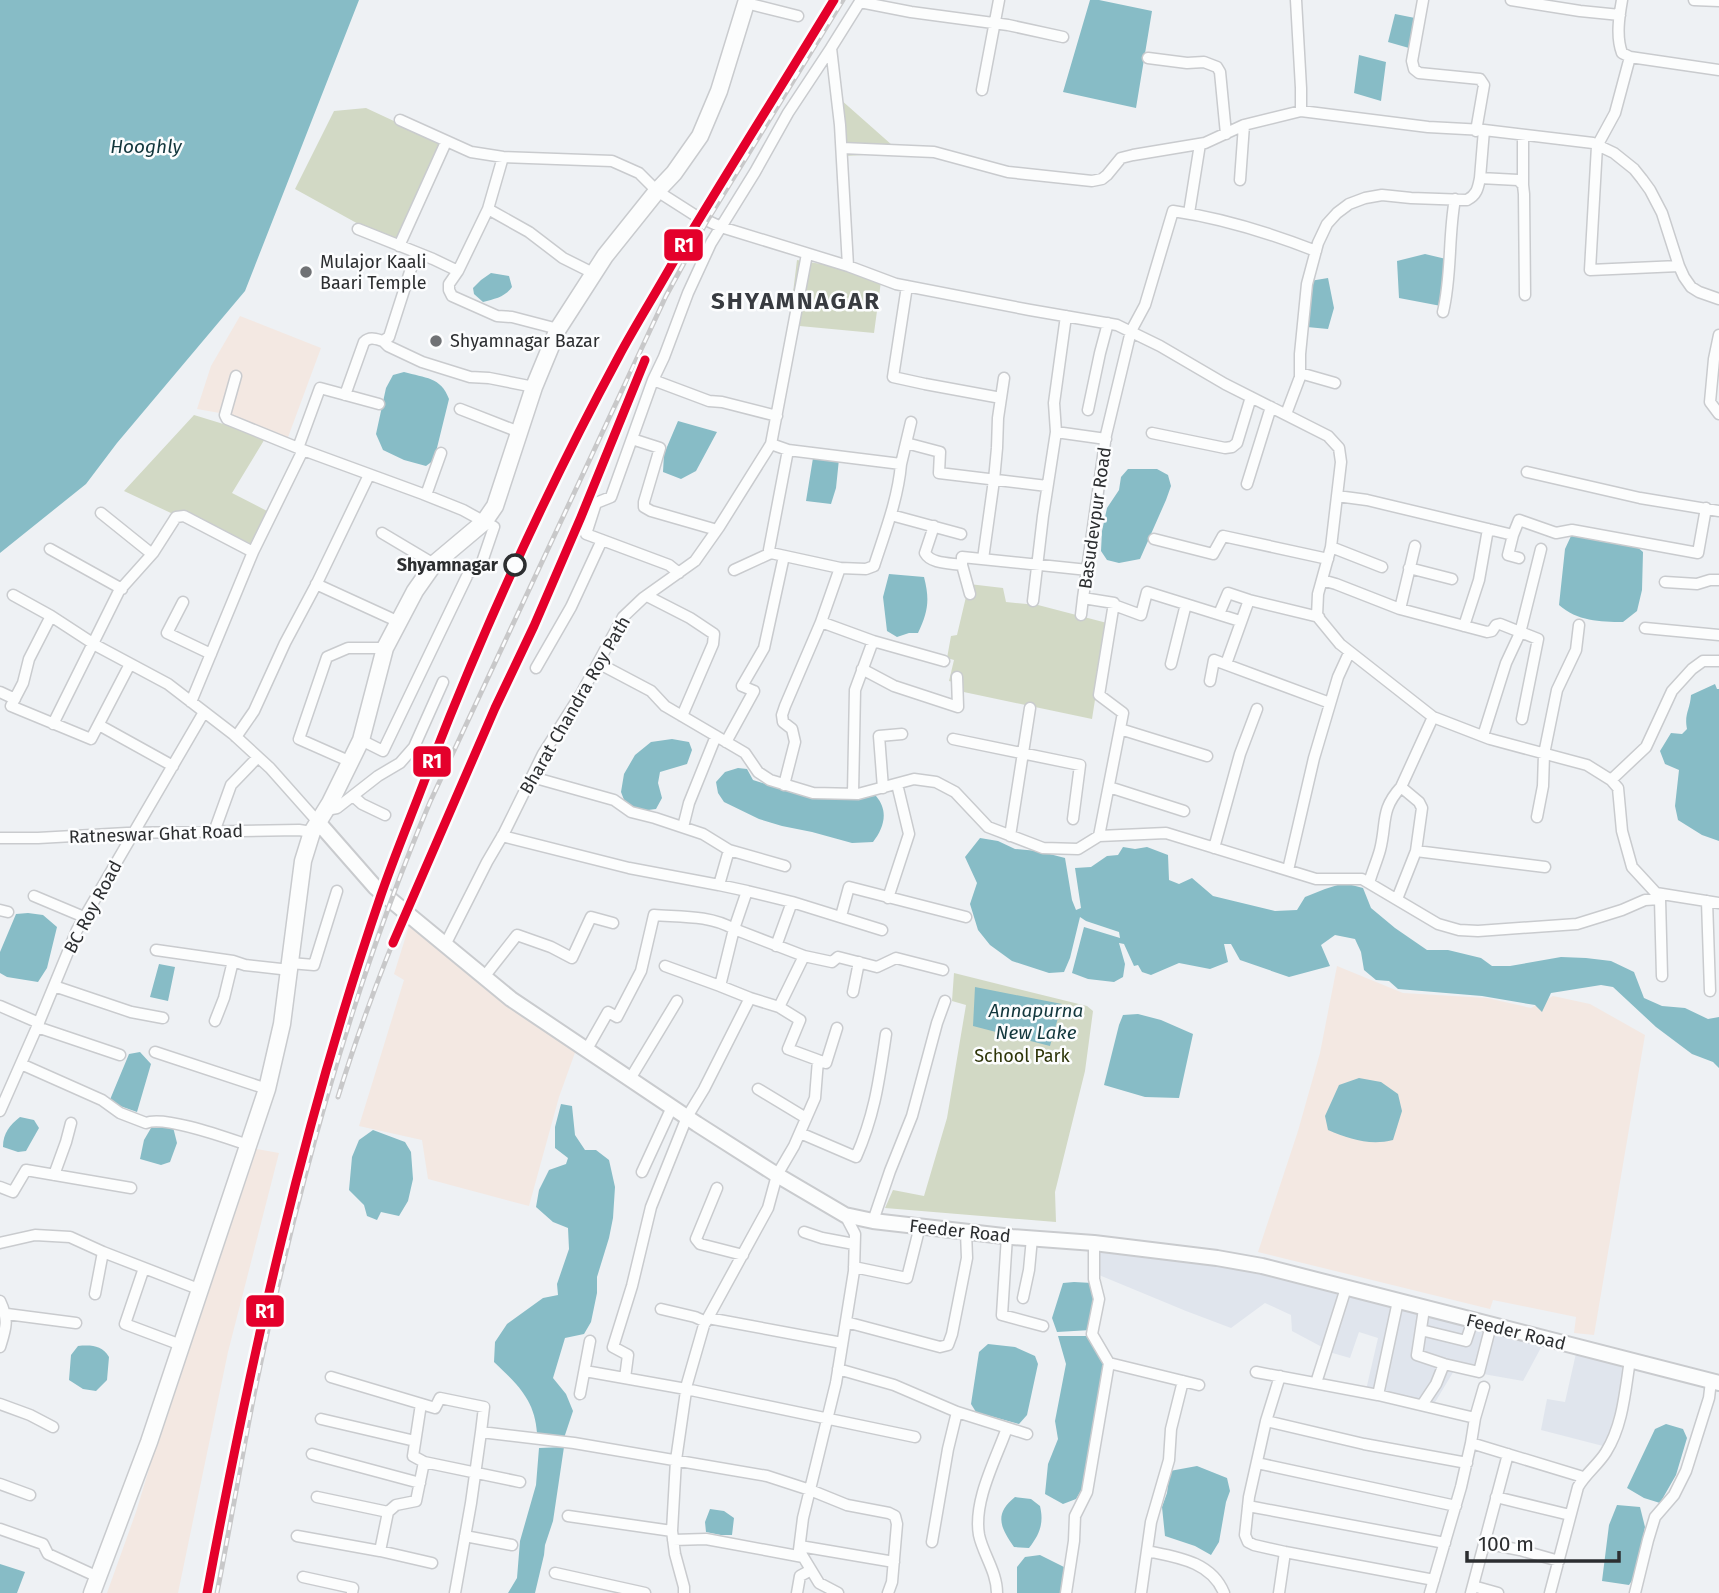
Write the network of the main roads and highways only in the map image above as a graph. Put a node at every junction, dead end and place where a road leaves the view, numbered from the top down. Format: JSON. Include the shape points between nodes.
{"nodes":[{"id":1,"x":747,"y":2,"type":"edge"},
{"id":2,"x":92,"y":1593,"type":"edge"}],
"edges":[{"from":1,"to":2,"type":"main road","via":[[700,136],[593,273],[558,329],[495,506],[484,522],[434,564],[385,648],[361,740],[318,821],[303,861],[282,1024],[267,1089],[149,1442]]}]}
